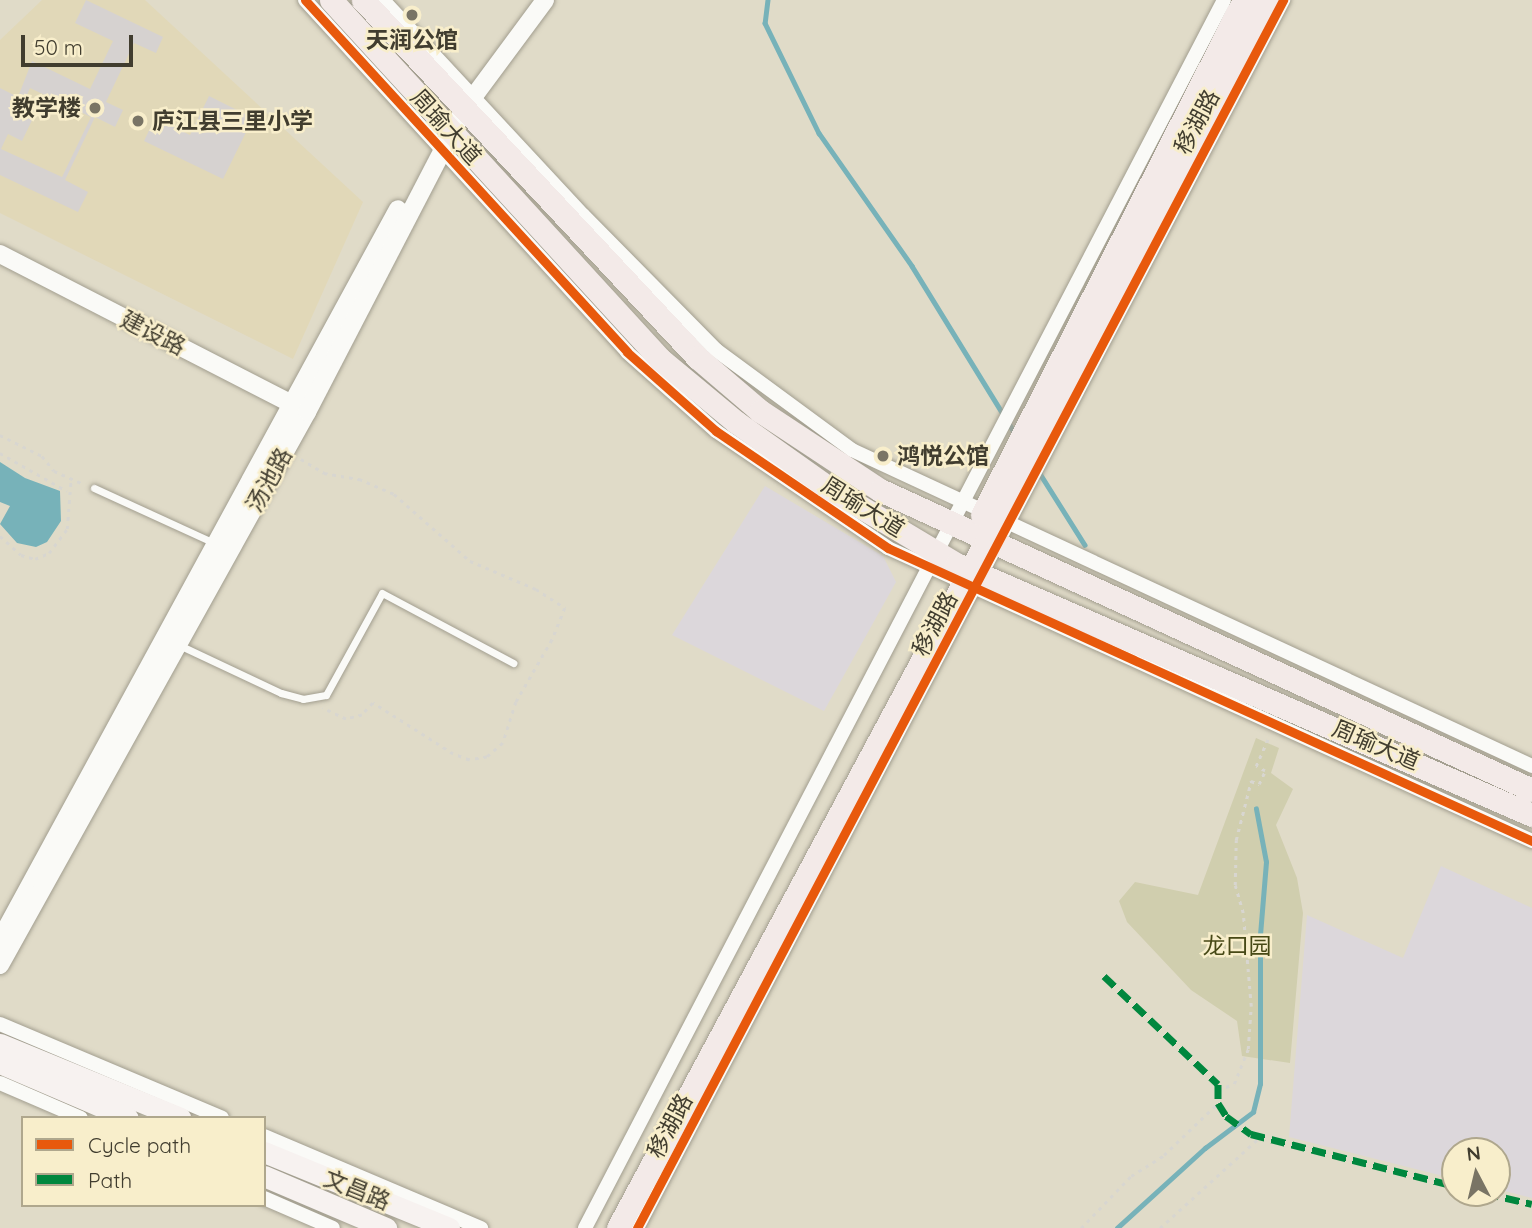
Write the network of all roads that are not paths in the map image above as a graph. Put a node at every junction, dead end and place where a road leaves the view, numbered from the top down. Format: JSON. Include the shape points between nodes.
{"nodes":[{"id":1,"x":305,"y":0,"type":"edge"},
{"id":2,"x":331,"y":0,"type":"edge"},
{"id":3,"x":363,"y":0,"type":"edge"},
{"id":4,"x":383,"y":0,"type":"edge"},
{"id":5,"x":533,"y":0,"type":"edge"},
{"id":6,"x":545,"y":0,"type":"edge"},
{"id":7,"x":1224,"y":0,"type":"edge"},
{"id":8,"x":1244,"y":0,"type":"edge"},
{"id":9,"x":1268,"y":0,"type":"edge"},
{"id":10,"x":1283,"y":0,"type":"edge"},
{"id":11,"x":464,"y":100,"type":"junction"},
{"id":12,"x":444,"y":138,"type":"junction"},
{"id":13,"x":0,"y":254,"type":"edge"},
{"id":14,"x":301,"y":409,"type":"junction"},
{"id":15,"x":1023,"y":447,"type":"junction"},
{"id":16,"x":94,"y":488,"type":"road end"},
{"id":17,"x":982,"y":527,"type":"junction"},
{"id":18,"x":215,"y":544,"type":"junction"},
{"id":19,"x":958,"y":572,"type":"junction"},
{"id":20,"x":178,"y":644,"type":"junction"},
{"id":21,"x":513,"y":663,"type":"dead end"},
{"id":22,"x":1532,"y":766,"type":"edge"},
{"id":23,"x":1532,"y":790,"type":"edge"},
{"id":24,"x":1532,"y":815,"type":"edge"},
{"id":25,"x":1532,"y":841,"type":"edge"},
{"id":26,"x":0,"y":940,"type":"edge"},
{"id":27,"x":0,"y":965,"type":"edge"},
{"id":28,"x":0,"y":1024,"type":"edge"},
{"id":29,"x":0,"y":1044,"type":"edge"},
{"id":30,"x":0,"y":1063,"type":"edge"},
{"id":31,"x":0,"y":1083,"type":"edge"},
{"id":32,"x":76,"y":1116,"type":"edge"},
{"id":33,"x":123,"y":1116,"type":"edge"},
{"id":34,"x":175,"y":1116,"type":"edge"},
{"id":35,"x":217,"y":1116,"type":"edge"},
{"id":36,"x":266,"y":1137,"type":"edge"},
{"id":37,"x":266,"y":1153,"type":"edge"},
{"id":38,"x":266,"y":1177,"type":"edge"},
{"id":39,"x":266,"y":1199,"type":"edge"},
{"id":40,"x":333,"y":1228,"type":"edge"},
{"id":41,"x":386,"y":1228,"type":"edge"},
{"id":42,"x":449,"y":1228,"type":"edge"},
{"id":43,"x":481,"y":1228,"type":"edge"},
{"id":44,"x":585,"y":1228,"type":"edge"},
{"id":45,"x":602,"y":1228,"type":"edge"},
{"id":46,"x":618,"y":1228,"type":"edge"},
{"id":47,"x":637,"y":1228,"type":"edge"}],
"edges":[{"from":1,"to":12,"type":"street"},
{"from":2,"to":12,"type":"main road","name":"周瑜大道"},
{"from":3,"to":11,"type":"main road","name":"周瑜大道"},
{"from":4,"to":11,"type":"street"},
{"from":5,"to":11,"type":"street","name":"汤池路"},
{"from":6,"to":11,"type":"street","name":"汤池路"},
{"from":7,"to":15,"type":"street","name":"移湖路"},
{"from":8,"to":15,"type":"main road","name":"移湖路"},
{"from":9,"to":15,"type":"main road","name":"移湖路"},
{"from":10,"to":15,"type":"street","name":"移湖路"},
{"from":11,"to":12,"type":"street","name":"汤池路"},
{"from":11,"to":17,"type":"main road","name":"周瑜大道","via":[[698,358],[760,411],[880,490]]},
{"from":12,"to":14,"type":"street","name":"汤池路"},
{"from":12,"to":19,"type":"main road","name":"周瑜大道","via":[[660,359],[736,422]]},
{"from":13,"to":14,"type":"street","name":"建设路"},
{"from":14,"to":18,"type":"street","name":"汤池路"},
{"from":14,"to":20,"type":"street","name":"汤池路"},
{"from":15,"to":17,"type":"main road","name":"移湖路"},
{"from":15,"to":17,"type":"street","name":"移湖路"},
{"from":16,"to":18,"type":"lane"},
{"from":17,"to":19,"type":"main road","name":"移湖路"},
{"from":17,"to":22,"type":"street"},
{"from":17,"to":23,"type":"main road","name":"周瑜大道"},
{"from":18,"to":26,"type":"street","name":"汤池路"},
{"from":19,"to":24,"type":"main road","name":"周瑜大道"},
{"from":19,"to":25,"type":"street"},
{"from":19,"to":44,"type":"street","name":"移湖路"},
{"from":19,"to":45,"type":"main road","name":"移湖路"},
{"from":19,"to":46,"type":"main road","name":"移湖路"},
{"from":19,"to":47,"type":"street","name":"移湖路"},
{"from":20,"to":21,"type":"lane","via":[[281,693],[303,699],[326,695],[382,593]]},
{"from":20,"to":27,"type":"street","name":"汤池路"},
{"from":28,"to":35,"type":"street"},
{"from":29,"to":34,"type":"main road"},
{"from":30,"to":33,"type":"main road"},
{"from":31,"to":32,"type":"street"},
{"from":36,"to":43,"type":"street"},
{"from":37,"to":42,"type":"main road","name":"文昌路"},
{"from":38,"to":41,"type":"main road","name":"文昌路"},
{"from":39,"to":40,"type":"street"}]}
